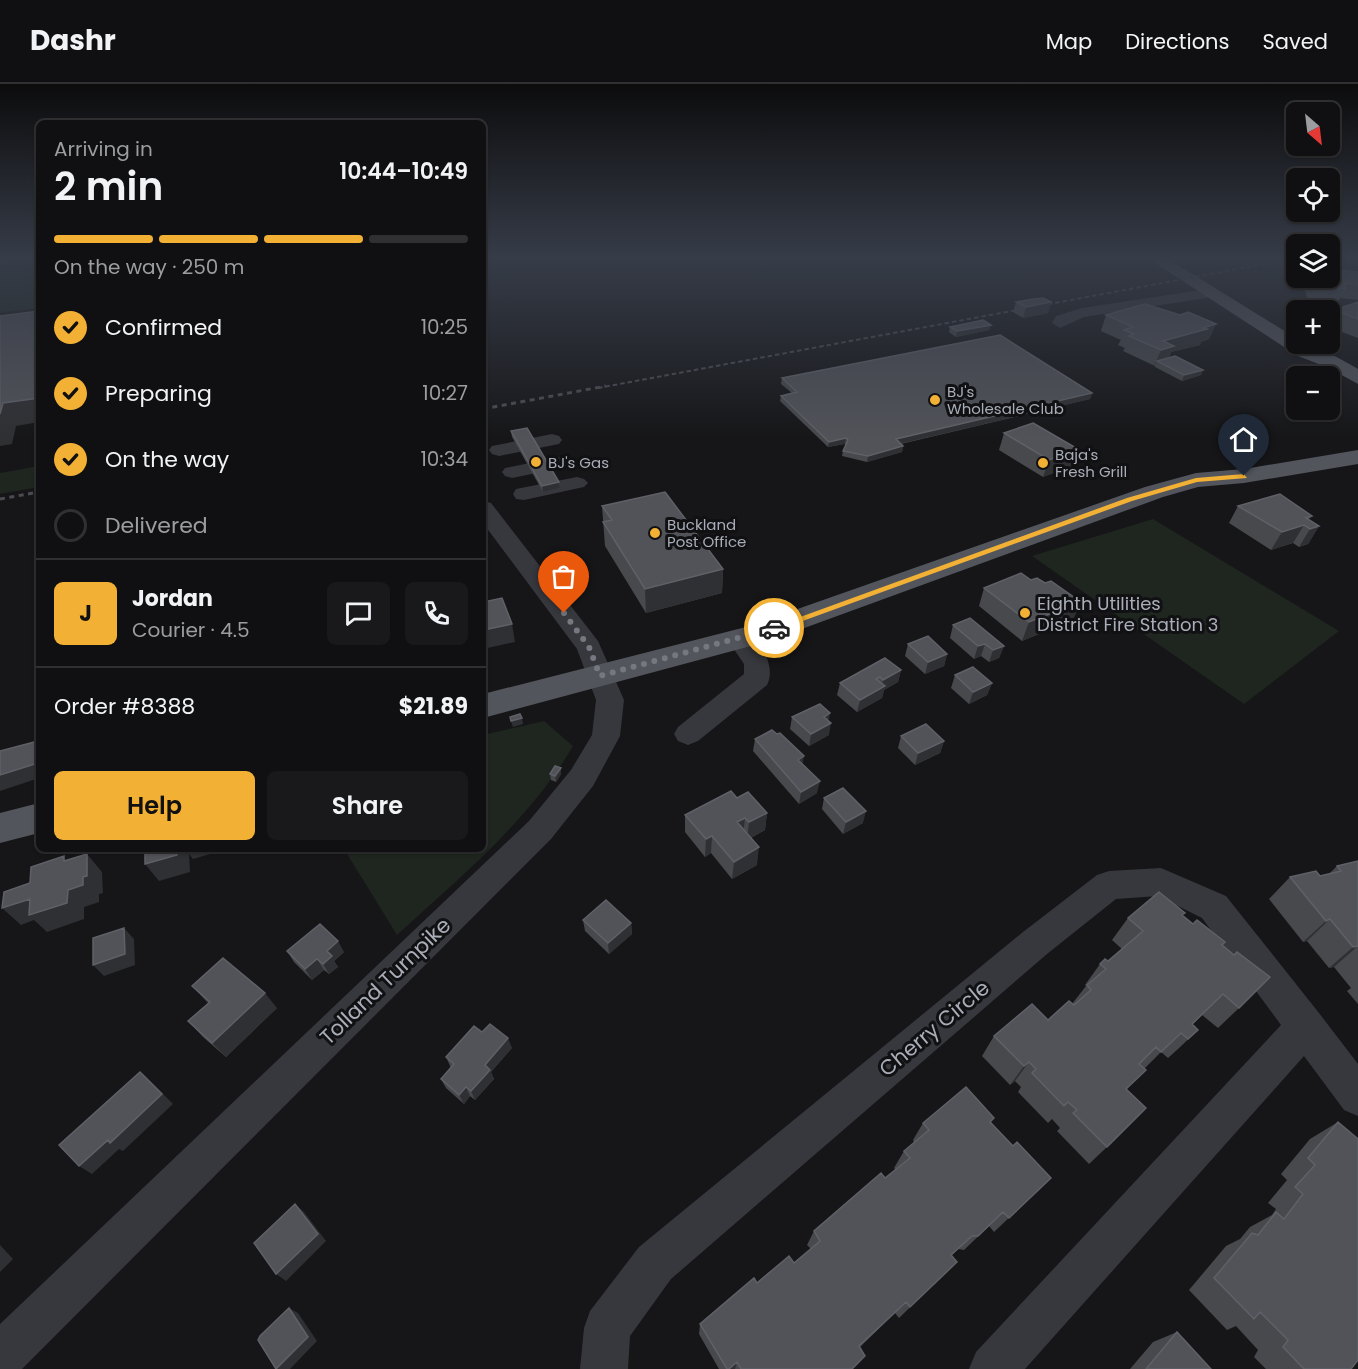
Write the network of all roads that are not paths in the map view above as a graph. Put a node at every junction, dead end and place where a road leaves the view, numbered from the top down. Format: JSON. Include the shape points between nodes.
{"nodes":[{"id":1,"x":1062,"y":319,"type":"edge"},
{"id":2,"x":1254,"y":319,"type":"edge"},
{"id":3,"x":1060,"y":323,"type":"dead end"},
{"id":4,"x":1286,"y":340,"type":"edge"},
{"id":5,"x":1307,"y":354,"type":"edge"},
{"id":6,"x":1310,"y":354,"type":"edge"},
{"id":7,"x":1358,"y":378,"type":"edge"},
{"id":8,"x":1358,"y":396,"type":"edge"},
{"id":9,"x":1358,"y":437,"type":"edge"},
{"id":10,"x":1358,"y":457,"type":"edge"},
{"id":11,"x":509,"y":468,"type":"joint"},
{"id":12,"x":1196,"y":480,"type":"junction"},
{"id":13,"x":486,"y":512,"type":"edge"},
{"id":14,"x":740,"y":639,"type":"junction"},
{"id":15,"x":600,"y":676,"type":"junction"},
{"id":16,"x":486,"y":705,"type":"edge"},
{"id":17,"x":688,"y":734,"type":"dead end"},
{"id":18,"x":36,"y":819,"type":"edge"},
{"id":19,"x":0,"y":828,"type":"edge"},
{"id":20,"x":1306,"y":1026,"type":"junction"},
{"id":21,"x":1358,"y":1096,"type":"edge"},
{"id":22,"x":0,"y":1357,"type":"edge"},
{"id":23,"x":604,"y":1369,"type":"edge"},
{"id":24,"x":993,"y":1369,"type":"edge"}],
"edges":[{"from":1,"to":3,"type":"street"},
{"from":2,"to":4,"type":"main road"},
{"from":5,"to":8,"type":"main road","via":[[1319,369]]},
{"from":6,"to":7,"type":"main road"},
{"from":9,"to":12,"type":"main road","via":[[1219,464]]},
{"from":10,"to":12,"type":"main road"},
{"from":11,"to":11,"type":"street","via":[[562,457]]},
{"from":12,"to":14,"type":"main road","via":[[1106,507],[835,608]]},
{"from":13,"to":15,"type":"street","name":"Tolland Turnpike","via":[[589,647]]},
{"from":14,"to":15,"type":"main road"},
{"from":14,"to":17,"type":"street","via":[[757,664],[757,678]]},
{"from":15,"to":16,"type":"main road"},
{"from":15,"to":22,"type":"street","name":"Tolland Turnpike","via":[[610,700],[606,736],[582,778],[540,830]]},
{"from":18,"to":19,"type":"main road"},
{"from":20,"to":21,"type":"street","name":"Cherry Circle"},
{"from":20,"to":23,"type":"street","name":"Cherry Circle","via":[[1214,907],[1161,882],[1109,885],[655,1263],[607,1328]]},
{"from":20,"to":24,"type":"street"}]}
